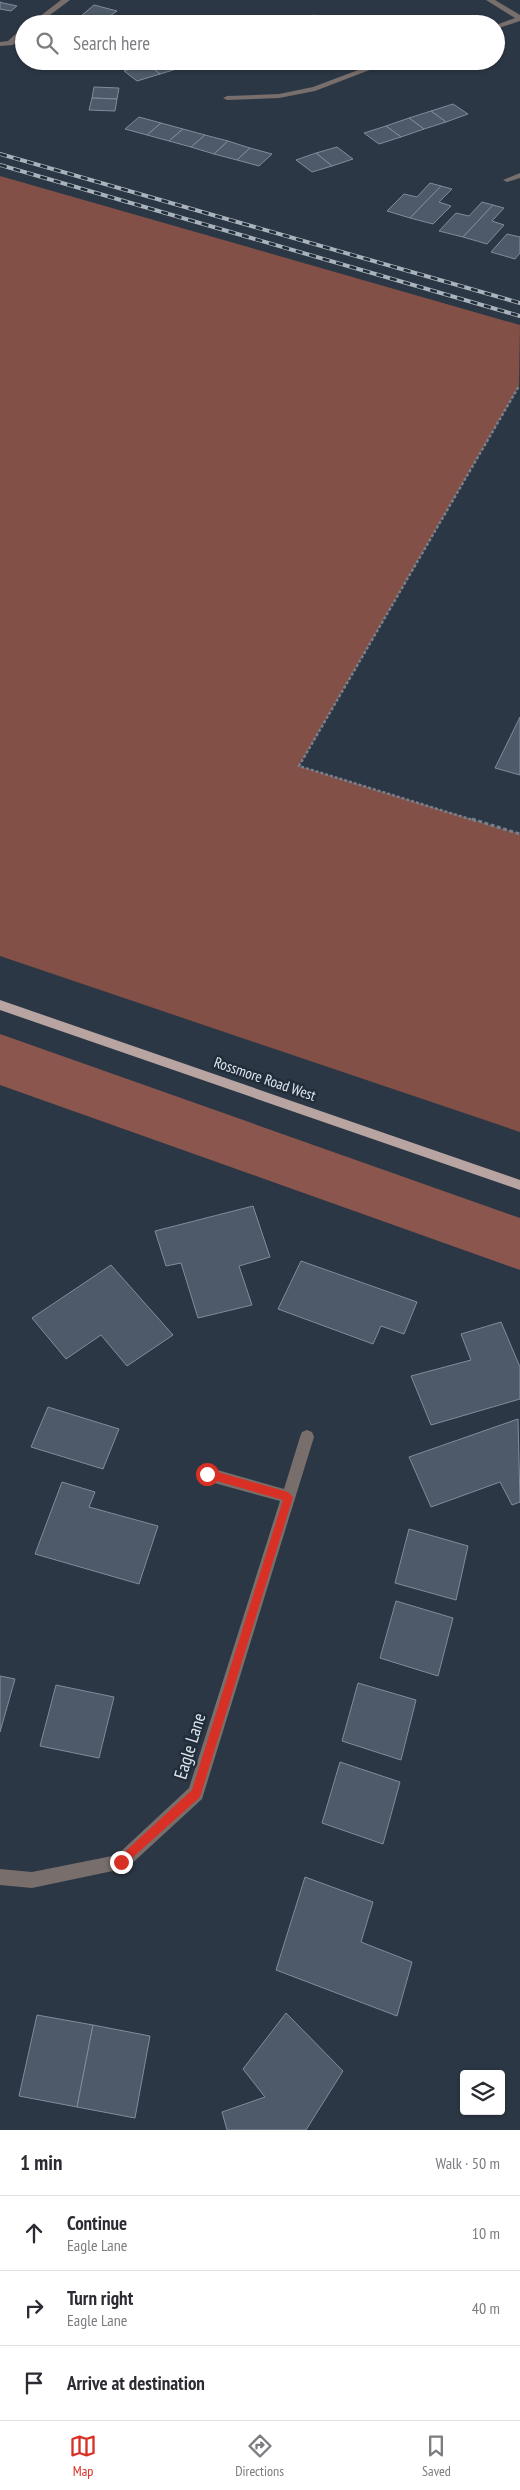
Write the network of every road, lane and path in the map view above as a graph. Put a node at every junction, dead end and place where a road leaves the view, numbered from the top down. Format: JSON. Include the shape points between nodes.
{"nodes":[{"id":1,"x":66,"y":0,"type":"edge"},
{"id":2,"x":490,"y":0,"type":"edge"},
{"id":3,"x":45,"y":15,"type":"edge"},
{"id":4,"x":520,"y":18,"type":"edge"},
{"id":5,"x":505,"y":24,"type":"edge"},
{"id":6,"x":15,"y":39,"type":"edge"},
{"id":7,"x":0,"y":44,"type":"edge"},
{"id":8,"x":365,"y":70,"type":"edge"},
{"id":9,"x":227,"y":98,"type":"dead end"},
{"id":10,"x":520,"y":175,"type":"edge"},
{"id":11,"x":507,"y":180,"type":"dead end"},
{"id":12,"x":519,"y":386,"type":"edge"},
{"id":13,"x":520,"y":834,"type":"edge"},
{"id":14,"x":0,"y":1005,"type":"edge"},
{"id":15,"x":520,"y":1185,"type":"edge"},
{"id":16,"x":307,"y":1437,"type":"dead end"},
{"id":17,"x":207,"y":1474,"type":"dead end"},
{"id":18,"x":288,"y":1497,"type":"junction"},
{"id":19,"x":0,"y":1877,"type":"edge"}],
"edges":[{"from":1,"to":3,"type":"street"},
{"from":2,"to":4,"type":"street"},
{"from":4,"to":5,"type":"street"},
{"from":6,"to":7,"type":"street"},
{"from":8,"to":9,"type":"street","via":[[315,89],[279,96]]},
{"from":10,"to":11,"type":"street"},
{"from":12,"to":13,"type":"path","via":[[299,766]]},
{"from":14,"to":15,"type":"main road","name":"Rossmore Road West"},
{"from":16,"to":18,"type":"street","name":"Eagle Lane"},
{"from":17,"to":18,"type":"street"},
{"from":18,"to":19,"type":"street","name":"Eagle Lane","via":[[196,1793],[121,1862],[32,1880]]}]}
